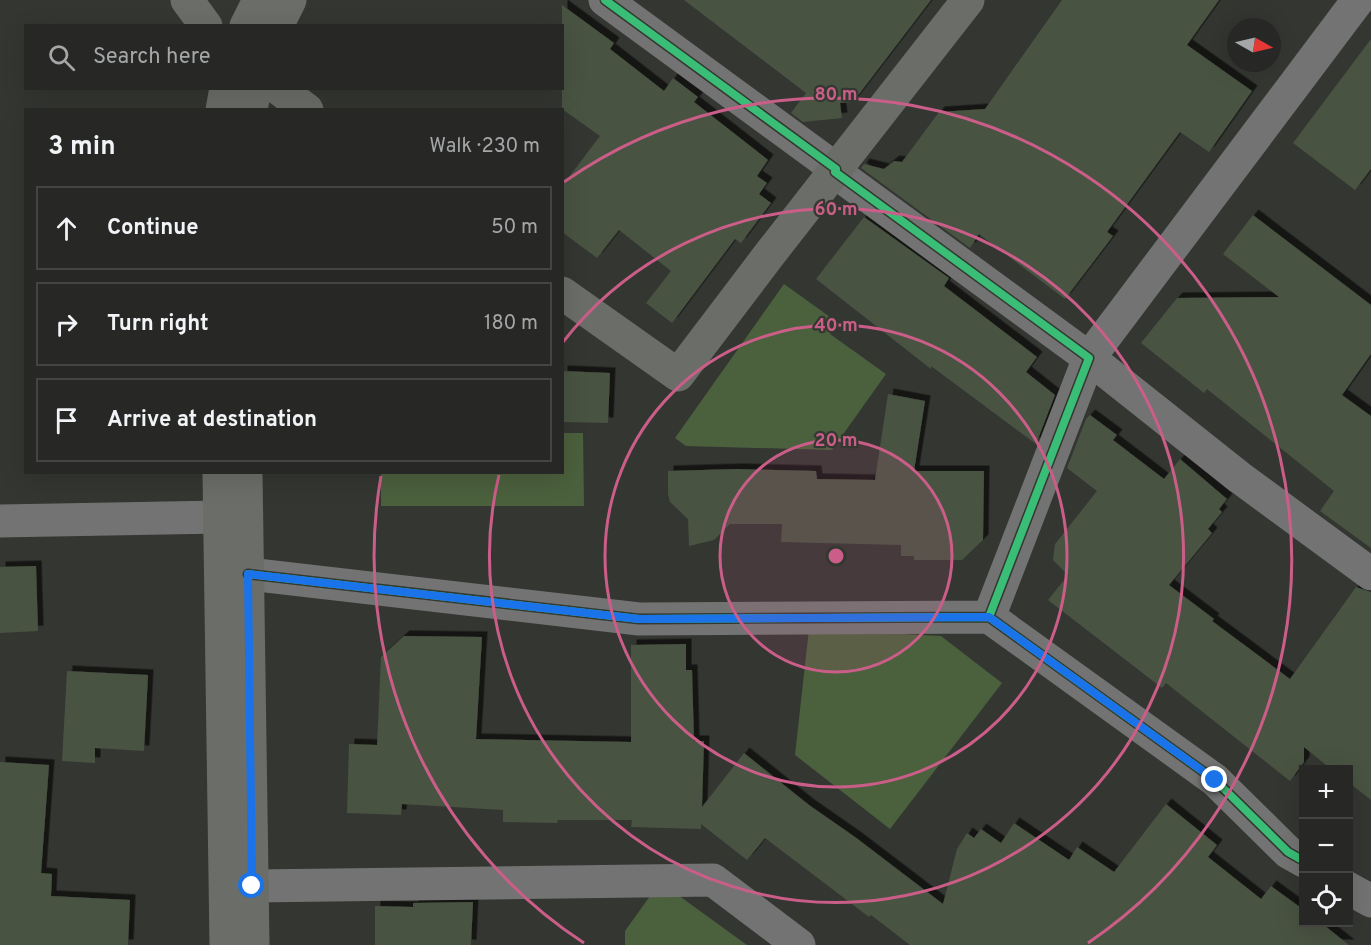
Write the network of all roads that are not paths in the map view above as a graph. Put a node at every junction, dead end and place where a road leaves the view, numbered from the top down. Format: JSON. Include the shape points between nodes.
{"nodes":[{"id":1,"x":187,"y":0,"type":"edge"},
{"id":2,"x":258,"y":0,"type":"edge"},
{"id":3,"x":290,"y":0,"type":"edge"},
{"id":4,"x":605,"y":0,"type":"edge"},
{"id":5,"x":968,"y":0,"type":"edge"},
{"id":6,"x":1358,"y":0,"type":"edge"},
{"id":7,"x":205,"y":24,"type":"edge"},
{"id":8,"x":247,"y":24,"type":"edge"},
{"id":9,"x":278,"y":24,"type":"edge"},
{"id":10,"x":226,"y":90,"type":"edge"},
{"id":11,"x":255,"y":90,"type":"edge"},
{"id":12,"x":281,"y":90,"type":"edge"},
{"id":13,"x":222,"y":108,"type":"edge"},
{"id":14,"x":251,"y":108,"type":"edge"},
{"id":15,"x":304,"y":108,"type":"edge"},
{"id":16,"x":836,"y":169,"type":"junction"},
{"id":17,"x":564,"y":294,"type":"edge"},
{"id":18,"x":1089,"y":358,"type":"junction"},
{"id":19,"x":219,"y":474,"type":"edge"},
{"id":20,"x":246,"y":474,"type":"edge"},
{"id":21,"x":220,"y":517,"type":"junction"},
{"id":22,"x":0,"y":521,"type":"edge"},
{"id":23,"x":248,"y":574,"type":"junction"},
{"id":24,"x":1371,"y":574,"type":"edge"},
{"id":25,"x":989,"y":617,"type":"junction"},
{"id":26,"x":1299,"y":858,"type":"edge"},
{"id":27,"x":252,"y":886,"type":"junction"},
{"id":28,"x":1353,"y":891,"type":"edge"},
{"id":29,"x":1371,"y":901,"type":"edge"},
{"id":30,"x":226,"y":945,"type":"edge"},
{"id":31,"x":253,"y":945,"type":"edge"},
{"id":32,"x":799,"y":945,"type":"edge"}],
"edges":[{"from":1,"to":7,"type":"street"},
{"from":2,"to":8,"type":"street"},
{"from":3,"to":9,"type":"street"},
{"from":4,"to":16,"type":"street"},
{"from":5,"to":16,"type":"street"},
{"from":6,"to":18,"type":"street"},
{"from":10,"to":13,"type":"street"},
{"from":11,"to":14,"type":"street"},
{"from":12,"to":15,"type":"street"},
{"from":16,"to":17,"type":"street","via":[[678,375]]},
{"from":16,"to":18,"type":"street","via":[[835,172]]},
{"from":18,"to":24,"type":"street","via":[[1239,477]]},
{"from":18,"to":25,"type":"street"},
{"from":19,"to":21,"type":"street"},
{"from":20,"to":23,"type":"street"},
{"from":21,"to":22,"type":"street"},
{"from":21,"to":30,"type":"street"},
{"from":23,"to":25,"type":"street","via":[[639,619]]},
{"from":23,"to":27,"type":"street"},
{"from":25,"to":26,"type":"street","via":[[1215,780]]},
{"from":27,"to":31,"type":"street"},
{"from":27,"to":32,"type":"street","via":[[713,880]]},
{"from":28,"to":29,"type":"street"}]}
